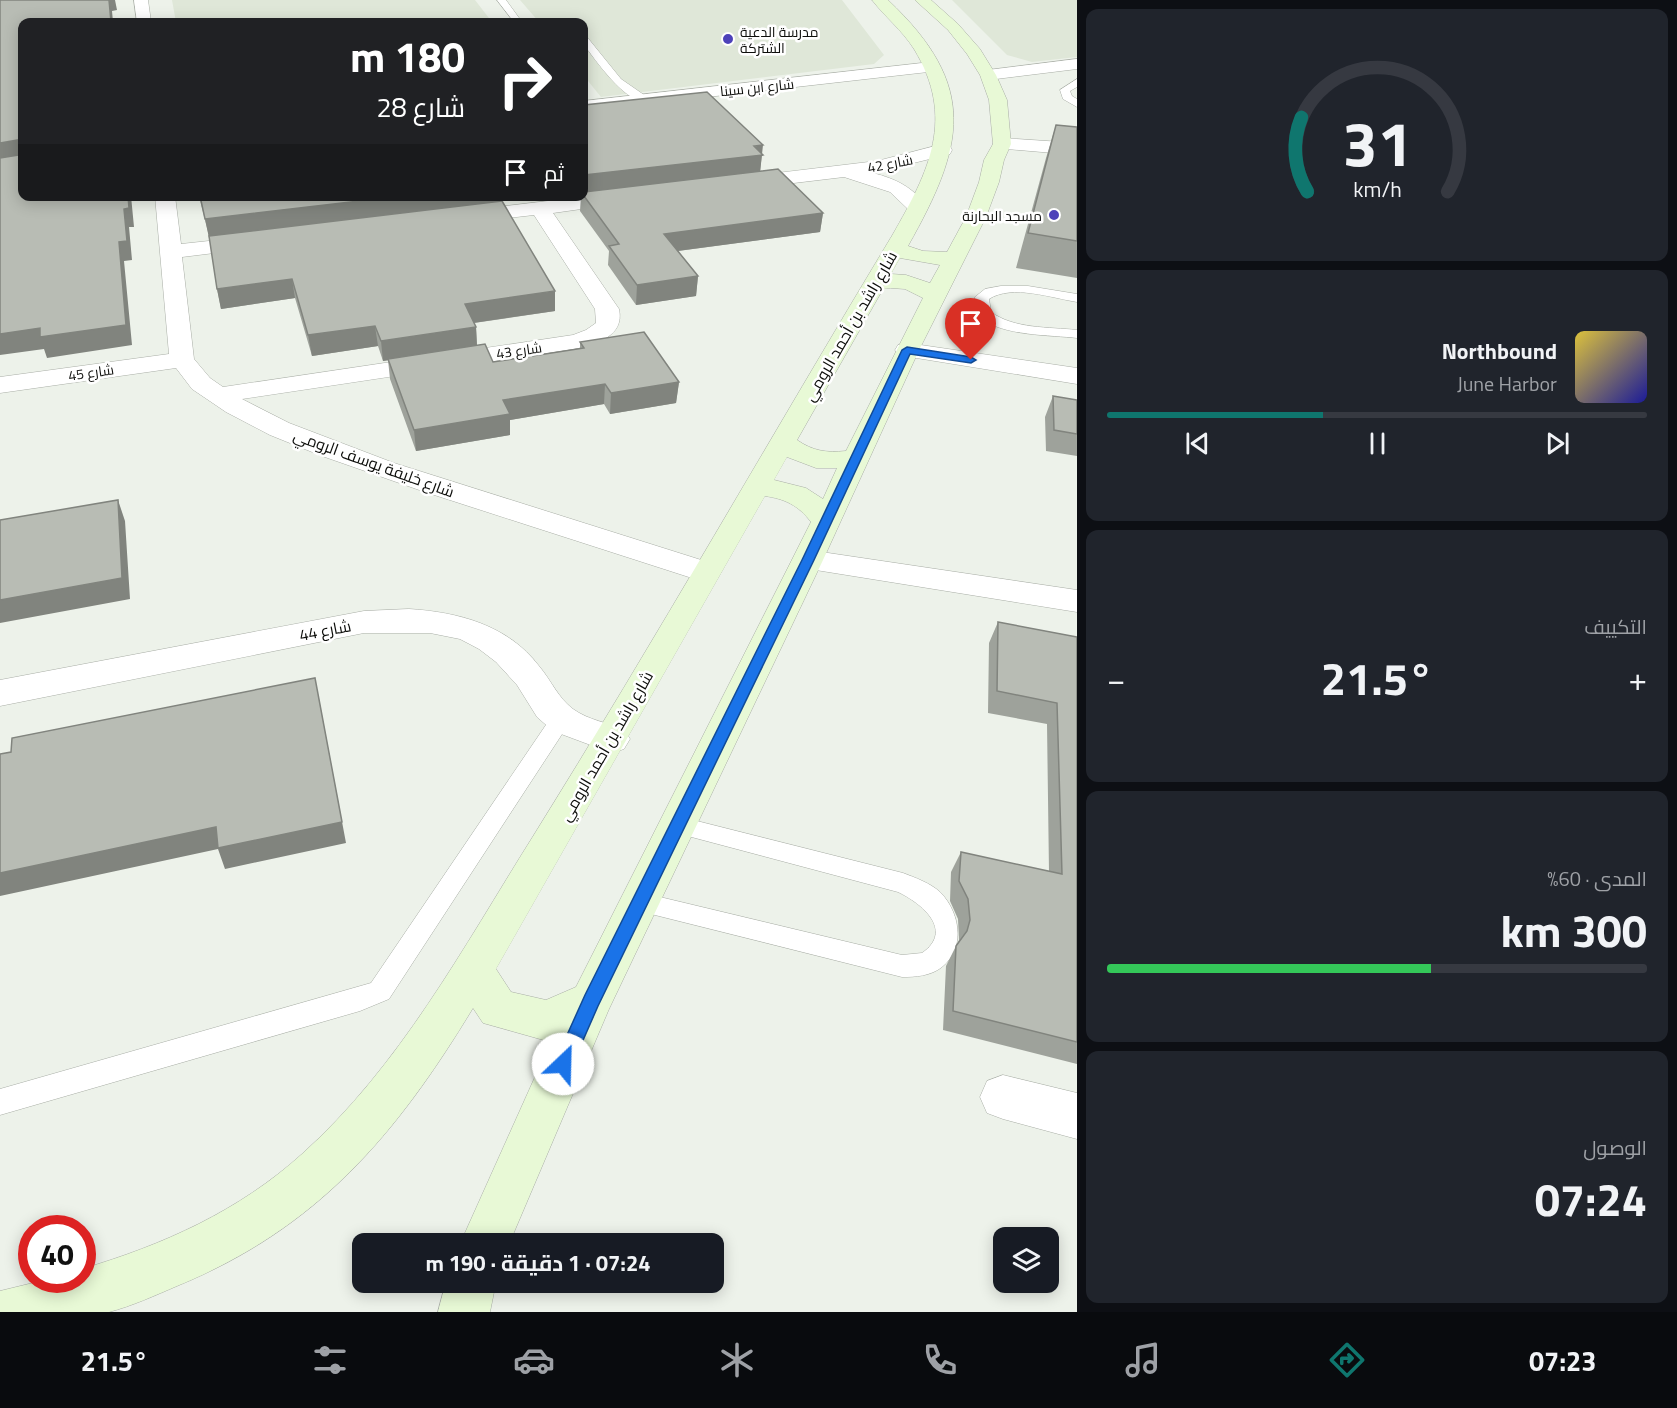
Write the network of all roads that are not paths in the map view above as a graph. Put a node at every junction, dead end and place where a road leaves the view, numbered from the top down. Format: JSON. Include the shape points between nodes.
{"nodes":[{"id":1,"x":141,"y":0,"type":"edge"},
{"id":2,"x":501,"y":0,"type":"edge"},
{"id":3,"x":879,"y":0,"type":"edge"},
{"id":4,"x":922,"y":0,"type":"edge"},
{"id":5,"x":143,"y":18,"type":"edge"},
{"id":6,"x":515,"y":18,"type":"edge"},
{"id":7,"x":588,"y":44,"type":"edge"},
{"id":8,"x":1077,"y":64,"type":"edge"},
{"id":9,"x":931,"y":67,"type":"junction"},
{"id":10,"x":988,"y":75,"type":"junction"},
{"id":11,"x":1077,"y":82,"type":"edge"},
{"id":12,"x":643,"y":99,"type":"junction"},
{"id":13,"x":1077,"y":104,"type":"edge"},
{"id":14,"x":588,"y":106,"type":"edge"},
{"id":15,"x":1002,"y":144,"type":"junction"},
{"id":16,"x":1077,"y":149,"type":"edge"},
{"id":17,"x":942,"y":150,"type":"junction"},
{"id":18,"x":836,"y":172,"type":"junction"},
{"id":19,"x":729,"y":185,"type":"edge"},
{"id":20,"x":647,"y":195,"type":"edge"},
{"id":21,"x":165,"y":201,"type":"edge"},
{"id":22,"x":917,"y":207,"type":"junction"},
{"id":23,"x":540,"y":208,"type":"junction"},
{"id":24,"x":448,"y":219,"type":"edge"},
{"id":25,"x":274,"y":240,"type":"edge"},
{"id":26,"x":895,"y":248,"type":"junction"},
{"id":27,"x":170,"y":252,"type":"junction"},
{"id":28,"x":953,"y":258,"type":"junction"},
{"id":29,"x":875,"y":283,"type":"junction"},
{"id":30,"x":934,"y":295,"type":"junction"},
{"id":31,"x":1077,"y":298,"type":"edge"},
{"id":32,"x":1077,"y":334,"type":"edge"},
{"id":33,"x":907,"y":350,"type":"junction"},
{"id":34,"x":182,"y":360,"type":"junction"},
{"id":35,"x":1077,"y":376,"type":"edge"},
{"id":36,"x":0,"y":385,"type":"edge"},
{"id":37,"x":218,"y":395,"type":"junction"},
{"id":38,"x":783,"y":442,"type":"junction"},
{"id":39,"x":855,"y":458,"type":"junction"},
{"id":40,"x":756,"y":487,"type":"junction"},
{"id":41,"x":826,"y":521,"type":"junction"},
{"id":42,"x":808,"y":560,"type":"junction"},
{"id":43,"x":706,"y":572,"type":"junction"},
{"id":44,"x":1077,"y":601,"type":"edge"},
{"id":45,"x":0,"y":693,"type":"edge"},
{"id":46,"x":561,"y":719,"type":"junction"},
{"id":47,"x":612,"y":739,"type":"junction"},
{"id":48,"x":677,"y":825,"type":"junction"},
{"id":49,"x":639,"y":902,"type":"junction"},
{"id":50,"x":472,"y":970,"type":"junction"},
{"id":51,"x":591,"y":1001,"type":"junction"},
{"id":52,"x":1004,"y":1097,"type":"dead end"},
{"id":53,"x":0,"y":1102,"type":"edge"},
{"id":54,"x":1077,"y":1116,"type":"edge"},
{"id":55,"x":489,"y":1233,"type":"edge"},
{"id":56,"x":468,"y":1293,"type":"edge"},
{"id":57,"x":12,"y":1312,"type":"edge"},
{"id":58,"x":464,"y":1312,"type":"edge"}],
"edges":[{"from":1,"to":5,"type":"street"},
{"from":2,"to":6,"type":"lane"},
{"from":3,"to":9,"type":"street","name":"شارع راشد بن أحمد الرومي","via":[[913,34]]},
{"from":4,"to":10,"type":"street","via":[[953,27]]},
{"from":7,"to":12,"type":"lane","via":[[617,81]]},
{"from":8,"to":10,"type":"street"},
{"from":9,"to":12,"type":"street","name":"شارع ابن سينا"},
{"from":9,"to":17,"type":"street","name":"شارع راشد بن أحمد الرومي","via":[[947,116]]},
{"from":10,"to":15,"type":"street","via":[[1000,108]]},
{"from":11,"to":13,"type":"lane","via":[[1065,90],[1067,97]]},
{"from":12,"to":14,"type":"street","name":"شارع ابن سينا"},
{"from":15,"to":16,"type":"street"},
{"from":15,"to":28,"type":"street","via":[[976,217]]},
{"from":17,"to":18,"type":"street","name":"شارع 42","via":[[891,165]]},
{"from":17,"to":22,"type":"street","name":"شارع راشد بن أحمد الرومي"},
{"from":18,"to":19,"type":"street","name":"شارع 42"},
{"from":18,"to":22,"type":"street","name":"شارع 42","via":[[892,186]]},
{"from":20,"to":23,"type":"street"},
{"from":21,"to":27,"type":"street"},
{"from":22,"to":26,"type":"street","name":"شارع راشد بن أحمد الرومي"},
{"from":23,"to":24,"type":"street"},
{"from":23,"to":37,"type":"street","name":"شارع 43","via":[[607,309],[607,326],[594,336]]},
{"from":25,"to":27,"type":"street"},
{"from":26,"to":28,"type":"street","via":[[933,260]]},
{"from":26,"to":29,"type":"street","name":"شارع راشد بن أحمد الرومي"},
{"from":27,"to":34,"type":"street"},
{"from":28,"to":30,"type":"street"},
{"from":29,"to":30,"type":"street","via":[[904,281]]},
{"from":29,"to":38,"type":"street","name":"شارع راشد بن أحمد الرومي"},
{"from":30,"to":33,"type":"street"},
{"from":31,"to":32,"type":"lane","via":[[1010,289],[982,297],[982,310],[998,322]]},
{"from":33,"to":35,"type":"street"},
{"from":33,"to":39,"type":"street"},
{"from":34,"to":36,"type":"street","name":"شارع 45"},
{"from":34,"to":37,"type":"street","name":"شارع خليفة يوسف الرومي","via":[[192,376]]},
{"from":37,"to":43,"type":"street","name":"شارع خليفة يوسف الرومي","via":[[323,447]]},
{"from":38,"to":39,"type":"street","via":[[801,456],[829,462]]},
{"from":38,"to":40,"type":"street","name":"شارع راشد بن أحمد الرومي"},
{"from":39,"to":41,"type":"street"},
{"from":40,"to":41,"type":"street","via":[[786,490],[812,502]]},
{"from":40,"to":43,"type":"street","name":"شارع راشد بن أحمد الرومي"},
{"from":41,"to":42,"type":"street"},
{"from":42,"to":44,"type":"street"},
{"from":42,"to":48,"type":"street"},
{"from":43,"to":47,"type":"street","name":"شارع راشد بن أحمد الرومي"},
{"from":45,"to":46,"type":"street","name":"شارع 44","via":[[364,622],[418,619],[461,626],[498,644],[525,670]]},
{"from":46,"to":47,"type":"street","name":"شارع 44"},
{"from":46,"to":53,"type":"lane","via":[[380,991]]},
{"from":47,"to":50,"type":"street","name":"شارع راشد بن أحمد الرومي"},
{"from":48,"to":49,"type":"street"},
{"from":48,"to":49,"type":"lane","via":[[903,883],[921,891],[936,904],[945,920],[948,936],[943,949],[934,960],[920,966],[902,966]]},
{"from":49,"to":51,"type":"street"},
{"from":50,"to":51,"type":"street","via":[[498,1009],[547,1022]]},
{"from":50,"to":57,"type":"street","name":"شارع راشد بن أحمد الرومي","via":[[428,1042],[383,1101],[337,1153],[259,1218],[207,1249],[148,1274]]},
{"from":51,"to":55,"type":"street"},
{"from":52,"to":54,"type":"street"},
{"from":56,"to":58,"type":"street"}]}
